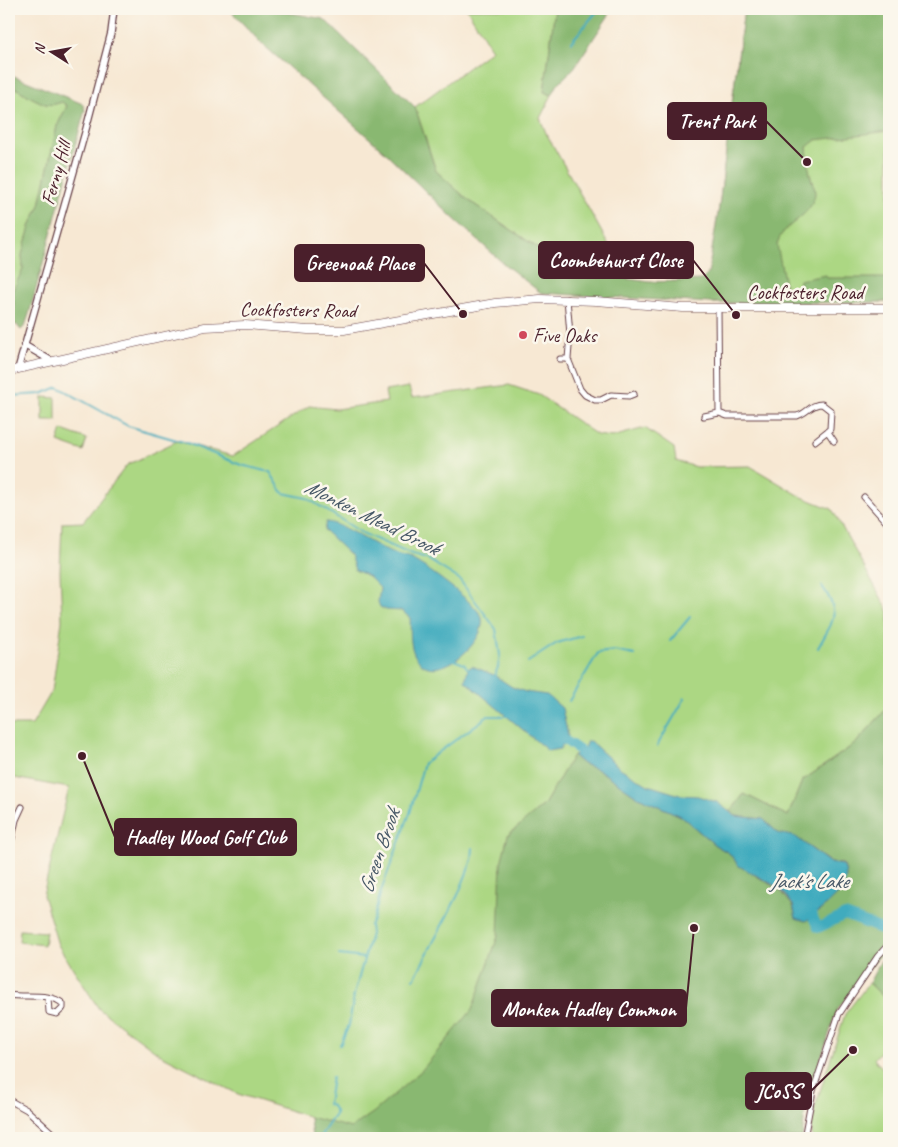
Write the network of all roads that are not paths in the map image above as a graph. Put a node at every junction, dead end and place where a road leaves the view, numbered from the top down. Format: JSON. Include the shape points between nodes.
{"nodes":[{"id":1,"x":114,"y":9,"type":"edge"},
{"id":2,"x":567,"y":299,"type":"junction"},
{"id":3,"x":889,"y":308,"type":"edge"},
{"id":4,"x":718,"y":309,"type":"junction"},
{"id":5,"x":24,"y":345,"type":"junction"},
{"id":6,"x":568,"y":359,"type":"junction"},
{"id":7,"x":50,"y":360,"type":"junction"},
{"id":8,"x":560,"y":360,"type":"dead end"},
{"id":9,"x":18,"y":369,"type":"junction"},
{"id":10,"x":9,"y":371,"type":"edge"},
{"id":11,"x":634,"y":394,"type":"dead end"},
{"id":12,"x":719,"y":413,"type":"junction"},
{"id":13,"x":704,"y":416,"type":"dead end"},
{"id":14,"x":828,"y":432,"type":"junction"},
{"id":15,"x":815,"y":441,"type":"dead end"},
{"id":16,"x":834,"y":441,"type":"dead end"},
{"id":17,"x":864,"y":497,"type":"dead end"},
{"id":18,"x":889,"y":525,"type":"edge"},
{"id":19,"x":22,"y":808,"type":"dead end"},
{"id":20,"x":9,"y":852,"type":"edge"},
{"id":21,"x":889,"y":944,"type":"edge"},
{"id":22,"x":9,"y":995,"type":"edge"},
{"id":23,"x":48,"y":998,"type":"dead end"},
{"id":24,"x":9,"y":1100,"type":"edge"},
{"id":25,"x":58,"y":1138,"type":"edge"},
{"id":26,"x":806,"y":1138,"type":"edge"}],
"edges":[{"from":1,"to":5,"type":"street","name":"Ferny Hill","via":[[86,129]]},
{"from":2,"to":4,"type":"main road","name":"Cockfosters Road"},
{"from":2,"to":6,"type":"street"},
{"from":2,"to":7,"type":"main road","name":"Cockfosters Road","via":[[495,303],[344,330],[245,325],[205,327]]},
{"from":3,"to":4,"type":"main road","name":"Cockfosters Road"},
{"from":4,"to":12,"type":"street"},
{"from":5,"to":7,"type":"street"},
{"from":5,"to":9,"type":"street","name":"Ferny Hill"},
{"from":6,"to":8,"type":"street"},
{"from":6,"to":11,"type":"street","via":[[580,389],[590,398],[601,400],[611,395]]},
{"from":7,"to":9,"type":"main road","name":"Cockfosters Road"},
{"from":9,"to":10,"type":"main road","name":"Cockfosters Road"},
{"from":12,"to":13,"type":"street"},
{"from":12,"to":14,"type":"street","via":[[727,416],[797,416],[812,405],[822,404],[831,411]]},
{"from":14,"to":15,"type":"street"},
{"from":14,"to":16,"type":"street"},
{"from":17,"to":18,"type":"street"},
{"from":19,"to":20,"type":"street"},
{"from":21,"to":26,"type":"street","via":[[839,1014],[813,1091]]},
{"from":22,"to":23,"type":"street"},
{"from":24,"to":25,"type":"street","via":[[27,1110]]}]}
